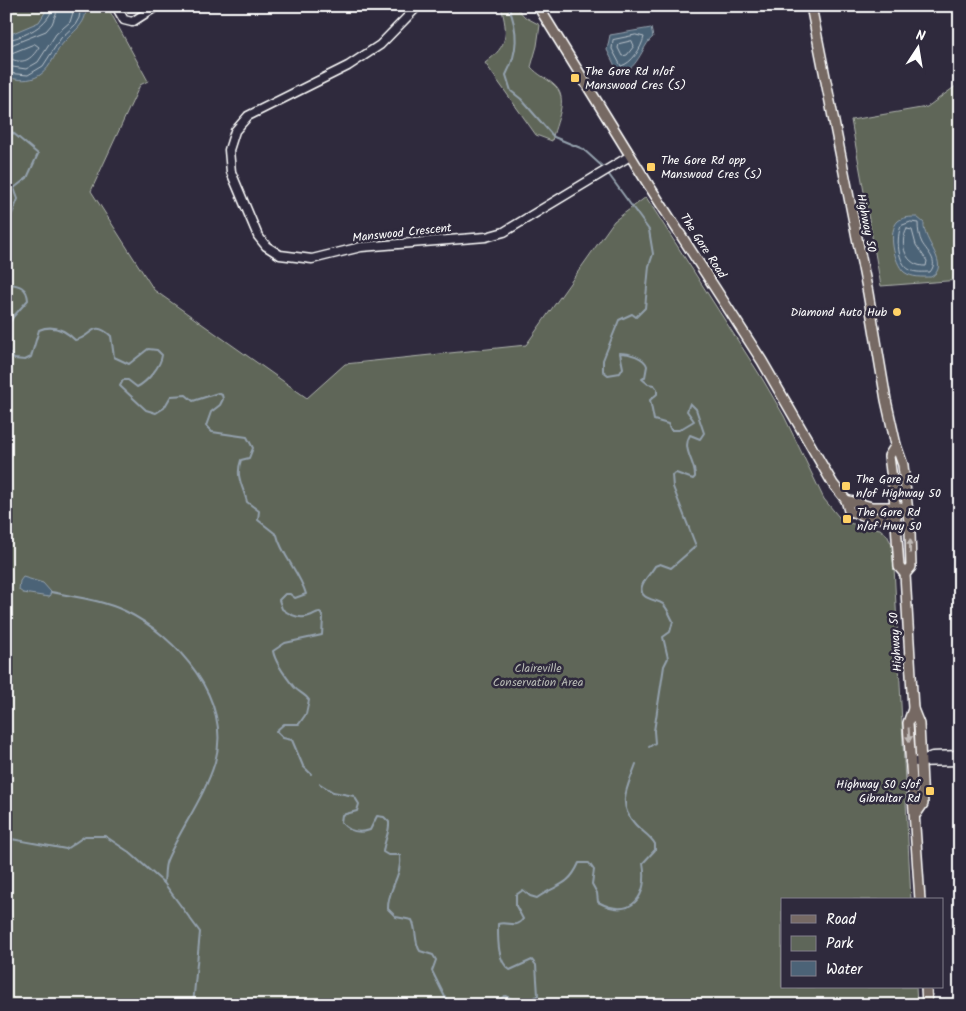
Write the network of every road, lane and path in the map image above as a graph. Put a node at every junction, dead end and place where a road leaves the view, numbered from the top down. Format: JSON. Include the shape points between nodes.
{"nodes":[{"id":1,"x":116,"y":6,"type":"edge"},
{"id":2,"x":157,"y":6,"type":"edge"},
{"id":3,"x":418,"y":6,"type":"edge"},
{"id":4,"x":538,"y":6,"type":"edge"},
{"id":5,"x":811,"y":6,"type":"edge"},
{"id":6,"x":630,"y":156,"type":"junction"},
{"id":7,"x":896,"y":445,"type":"junction"},
{"id":8,"x":846,"y":500,"type":"junction"},
{"id":9,"x":895,"y":507,"type":"junction"},
{"id":10,"x":908,"y":507,"type":"junction"},
{"id":11,"x":896,"y":517,"type":"junction"},
{"id":12,"x":905,"y":574,"type":"junction"},
{"id":13,"x":913,"y":708,"type":"junction"},
{"id":14,"x":960,"y":755,"type":"edge"},
{"id":15,"x":921,"y":761,"type":"junction"},
{"id":16,"x":960,"y":761,"type":"edge"},
{"id":17,"x":910,"y":762,"type":"junction"},
{"id":18,"x":916,"y":814,"type":"junction"},
{"id":19,"x":920,"y":898,"type":"edge"},
{"id":20,"x":926,"y":988,"type":"edge"},
{"id":21,"x":927,"y":1005,"type":"edge"}],
"edges":[{"from":1,"to":2,"type":"street","via":[[124,20],[132,22]]},
{"from":3,"to":6,"type":"street","name":"Manswood Crescent","via":[[380,45],[348,66],[248,116],[235,131],[229,150],[231,172],[258,236],[266,246],[280,255],[312,259],[361,247],[486,237],[504,232]]},
{"from":4,"to":6,"type":"main road","name":"The Gore Road"},
{"from":5,"to":7,"type":"main road","name":"Highway 50"},
{"from":6,"to":8,"type":"main road","name":"The Gore Road","via":[[762,361],[833,484]]},
{"from":7,"to":9,"type":"main road","name":"Highway 50","via":[[889,456]]},
{"from":7,"to":10,"type":"main road","name":"Highway 50","via":[[904,465]]},
{"from":8,"to":9,"type":"main road","via":[[872,508]]},
{"from":8,"to":11,"type":"main road","name":"The Gore Road","via":[[849,511],[861,516]]},
{"from":9,"to":10,"type":"main road"},
{"from":9,"to":11,"type":"main road","name":"Highway 50"},
{"from":12,"to":10,"type":"main road","name":"Highway 50","one_way":true,"via":[[910,566]]},
{"from":11,"to":12,"type":"main road","name":"Highway 50","via":[[899,567]]},
{"from":12,"to":13,"type":"main road","name":"Highway 50"},
{"from":13,"to":15,"type":"main road","name":"Highway 50","via":[[919,724]]},
{"from":13,"to":17,"type":"main road","name":"Highway 50","one_way":true,"via":[[908,723]]},
{"from":14,"to":15,"type":"street","via":[[932,756]]},
{"from":15,"to":16,"type":"street"},
{"from":15,"to":17,"type":"street"},
{"from":15,"to":18,"type":"main road","name":"Highway 50","via":[[923,804]]},
{"from":17,"to":18,"type":"main road","name":"Highway 50","via":[[912,805]]},
{"from":18,"to":19,"type":"main road","name":"Highway 50"},
{"from":20,"to":21,"type":"main road"}]}
